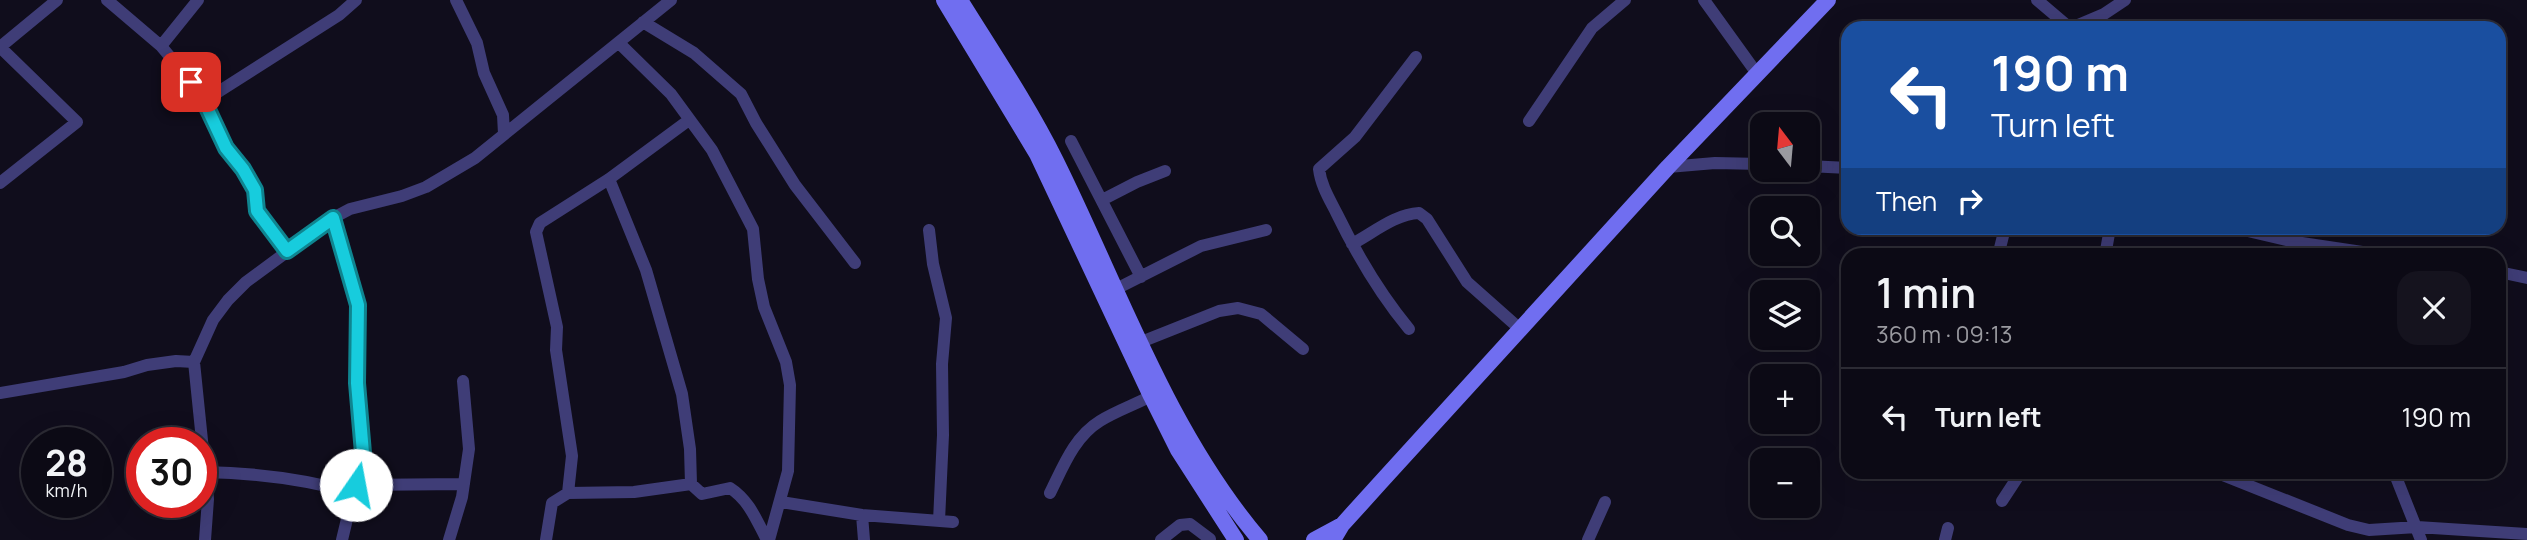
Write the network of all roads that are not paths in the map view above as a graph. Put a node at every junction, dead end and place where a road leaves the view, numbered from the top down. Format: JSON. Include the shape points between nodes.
{"nodes":[{"id":1,"x":57,"y":0,"type":"edge"},
{"id":2,"x":107,"y":0,"type":"edge"},
{"id":3,"x":198,"y":0,"type":"edge"},
{"id":4,"x":356,"y":0,"type":"edge"},
{"id":5,"x":456,"y":0,"type":"edge"},
{"id":6,"x":671,"y":0,"type":"edge"},
{"id":7,"x":944,"y":0,"type":"edge"},
{"id":8,"x":960,"y":0,"type":"edge"},
{"id":9,"x":1625,"y":0,"type":"edge"},
{"id":10,"x":1704,"y":0,"type":"edge"},
{"id":11,"x":1828,"y":0,"type":"edge"},
{"id":12,"x":2037,"y":0,"type":"edge"},
{"id":13,"x":2125,"y":0,"type":"edge"},
{"id":14,"x":2062,"y":21,"type":"edge"},
{"id":15,"x":2088,"y":21,"type":"edge"},
{"id":16,"x":643,"y":22,"type":"junction"},
{"id":17,"x":619,"y":43,"type":"junction"},
{"id":18,"x":161,"y":46,"type":"junction"},
{"id":19,"x":0,"y":47,"type":"edge"},
{"id":20,"x":1416,"y":57,"type":"dead end"},
{"id":21,"x":1758,"y":75,"type":"junction"},
{"id":22,"x":204,"y":101,"type":"junction"},
{"id":23,"x":503,"y":115,"type":"junction"},
{"id":24,"x":689,"y":120,"type":"junction"},
{"id":25,"x":1529,"y":121,"type":"dead end"},
{"id":26,"x":517,"y":124,"type":"junction"},
{"id":27,"x":504,"y":134,"type":"junction"},
{"id":28,"x":1071,"y":141,"type":"dead end"},
{"id":29,"x":1750,"y":164,"type":"edge"},
{"id":30,"x":1668,"y":167,"type":"junction"},
{"id":31,"x":1820,"y":167,"type":"edge"},
{"id":32,"x":1841,"y":168,"type":"edge"},
{"id":33,"x":1165,"y":171,"type":"dead end"},
{"id":34,"x":609,"y":179,"type":"junction"},
{"id":35,"x":0,"y":183,"type":"edge"},
{"id":36,"x":1102,"y":200,"type":"junction"},
{"id":37,"x":333,"y":218,"type":"junction"},
{"id":38,"x":929,"y":230,"type":"dead end"},
{"id":39,"x":1266,"y":230,"type":"dead end"},
{"id":40,"x":2265,"y":235,"type":"edge"},
{"id":41,"x":1352,"y":244,"type":"junction"},
{"id":42,"x":2321,"y":248,"type":"edge"},
{"id":43,"x":287,"y":251,"type":"junction"},
{"id":44,"x":855,"y":264,"type":"dead end"},
{"id":45,"x":2506,"y":274,"type":"edge"},
{"id":46,"x":1141,"y":277,"type":"junction"},
{"id":47,"x":2527,"y":278,"type":"edge"},
{"id":48,"x":1116,"y":289,"type":"junction"},
{"id":49,"x":1409,"y":329,"type":"dead end"},
{"id":50,"x":1520,"y":329,"type":"junction"},
{"id":51,"x":1141,"y":342,"type":"junction"},
{"id":52,"x":1303,"y":349,"type":"dead end"},
{"id":53,"x":194,"y":362,"type":"junction"},
{"id":54,"x":463,"y":381,"type":"dead end"},
{"id":55,"x":0,"y":393,"type":"edge"},
{"id":56,"x":1151,"y":396,"type":"junction"},
{"id":57,"x":200,"y":427,"type":"edge"},
{"id":58,"x":217,"y":473,"type":"edge"},
{"id":59,"x":2016,"y":479,"type":"edge"},
{"id":60,"x":2233,"y":479,"type":"edge"},
{"id":61,"x":2397,"y":479,"type":"edge"},
{"id":62,"x":464,"y":484,"type":"junction"},
{"id":63,"x":691,"y":484,"type":"junction"},
{"id":64,"x":355,"y":489,"type":"junction"},
{"id":65,"x":1050,"y":493,"type":"dead end"},
{"id":66,"x":568,"y":494,"type":"junction"},
{"id":67,"x":2002,"y":501,"type":"dead end"},
{"id":68,"x":780,"y":502,"type":"junction"},
{"id":69,"x":1605,"y":502,"type":"dead end"},
{"id":70,"x":862,"y":515,"type":"junction"},
{"id":71,"x":207,"y":518,"type":"edge"},
{"id":72,"x":1222,"y":519,"type":"junction"},
{"id":73,"x":939,"y":521,"type":"junction"},
{"id":74,"x":1244,"y":521,"type":"junction"},
{"id":75,"x":953,"y":522,"type":"dead end"},
{"id":76,"x":1339,"y":532,"type":"edge"},
{"id":77,"x":2419,"y":534,"type":"edge"},
{"id":78,"x":2527,"y":534,"type":"edge"},
{"id":79,"x":1209,"y":539,"type":"edge"},
{"id":80,"x":205,"y":540,"type":"edge"},
{"id":81,"x":342,"y":540,"type":"edge"},
{"id":82,"x":449,"y":540,"type":"edge"},
{"id":83,"x":546,"y":540,"type":"edge"},
{"id":84,"x":768,"y":540,"type":"edge"},
{"id":85,"x":864,"y":540,"type":"edge"},
{"id":86,"x":1161,"y":540,"type":"edge"},
{"id":87,"x":1228,"y":540,"type":"edge"},
{"id":88,"x":1237,"y":540,"type":"edge"},
{"id":89,"x":1261,"y":540,"type":"edge"},
{"id":90,"x":1274,"y":540,"type":"edge"},
{"id":91,"x":1314,"y":540,"type":"edge"},
{"id":92,"x":1588,"y":540,"type":"edge"}],
"edges":[{"from":1,"to":19,"type":"street"},
{"from":2,"to":18,"type":"street"},
{"from":3,"to":18,"type":"street"},
{"from":4,"to":22,"type":"street"},
{"from":5,"to":23,"type":"street"},
{"from":6,"to":16,"type":"street"},
{"from":7,"to":56,"type":"main road","via":[[1037,154]]},
{"from":8,"to":48,"type":"main road","via":[[1055,158]]},
{"from":9,"to":25,"type":"street","via":[[1592,28]]},
{"from":10,"to":21,"type":"street"},
{"from":11,"to":21,"type":"main road"},
{"from":12,"to":14,"type":"street"},
{"from":13,"to":15,"type":"street"},
{"from":16,"to":17,"type":"street"},
{"from":16,"to":44,"type":"street","via":[[703,60],[741,94],[796,185]]},
{"from":17,"to":24,"type":"street","via":[[671,94]]},
{"from":17,"to":26,"type":"street"},
{"from":18,"to":22,"type":"street"},
{"from":19,"to":35,"type":"street","via":[[77,122]]},
{"from":20,"to":41,"type":"street","via":[[1355,137],[1319,169]]},
{"from":21,"to":30,"type":"main road"},
{"from":22,"to":43,"type":"street","via":[[226,148],[255,190],[257,211]]},
{"from":23,"to":26,"type":"street"},
{"from":23,"to":27,"type":"street"},
{"from":24,"to":34,"type":"street"},
{"from":24,"to":68,"type":"street","via":[[712,150],[753,229],[764,307],[786,362],[791,416],[788,471]]},
{"from":26,"to":27,"type":"street"},
{"from":27,"to":37,"type":"street","via":[[475,158],[426,187]]},
{"from":28,"to":36,"type":"street"},
{"from":29,"to":30,"type":"street"},
{"from":30,"to":50,"type":"main road"},
{"from":31,"to":32,"type":"street"},
{"from":33,"to":36,"type":"street"},
{"from":34,"to":63,"type":"street","via":[[646,270],[682,394]]},
{"from":34,"to":66,"type":"street","via":[[540,223],[536,232],[557,327],[556,350],[572,456]]},
{"from":36,"to":46,"type":"street"},
{"from":37,"to":43,"type":"street"},
{"from":37,"to":64,"type":"street","via":[[358,305],[357,383],[363,453]]},
{"from":38,"to":73,"type":"street","via":[[946,318]]},
{"from":39,"to":46,"type":"street","via":[[1201,247]]},
{"from":40,"to":42,"type":"street"},
{"from":41,"to":49,"type":"street"},
{"from":41,"to":50,"type":"street","via":[[1397,218],[1419,213],[1467,282]]},
{"from":43,"to":53,"type":"street","via":[[228,300],[213,320]]},
{"from":45,"to":47,"type":"street"},
{"from":46,"to":48,"type":"street"},
{"from":48,"to":51,"type":"main road"},
{"from":50,"to":76,"type":"main road"},
{"from":51,"to":52,"type":"street","via":[[1238,308],[1261,314]]},
{"from":51,"to":74,"type":"main road","via":[[1181,425]]},
{"from":53,"to":55,"type":"street","via":[[146,365]]},
{"from":53,"to":57,"type":"street"},
{"from":54,"to":62,"type":"street","via":[[469,449]]},
{"from":56,"to":65,"type":"street","via":[[1087,431],[1067,457]]},
{"from":56,"to":72,"type":"main road","via":[[1178,450]]},
{"from":58,"to":64,"type":"street","via":[[274,475]]},
{"from":59,"to":67,"type":"street"},
{"from":60,"to":77,"type":"street","via":[[2348,525]]},
{"from":61,"to":77,"type":"street"},
{"from":62,"to":64,"type":"street"},
{"from":62,"to":82,"type":"street"},
{"from":63,"to":66,"type":"street"},
{"from":63,"to":84,"type":"street","via":[[702,494],[730,488],[740,495]]},
{"from":64,"to":81,"type":"street"},
{"from":66,"to":83,"type":"street","via":[[552,503]]},
{"from":68,"to":70,"type":"street"},
{"from":68,"to":84,"type":"street"},
{"from":69,"to":92,"type":"street"},
{"from":70,"to":73,"type":"street"},
{"from":70,"to":85,"type":"street"},
{"from":71,"to":80,"type":"street"},
{"from":72,"to":79,"type":"street"},
{"from":72,"to":87,"type":"main road"},
{"from":72,"to":88,"type":"main road"},
{"from":73,"to":75,"type":"street"},
{"from":74,"to":89,"type":"main road"},
{"from":74,"to":90,"type":"main road"},
{"from":76,"to":91,"type":"main road"},
{"from":77,"to":78,"type":"street"},
{"from":79,"to":86,"type":"street","via":[[1190,524],[1180,525]]}]}
